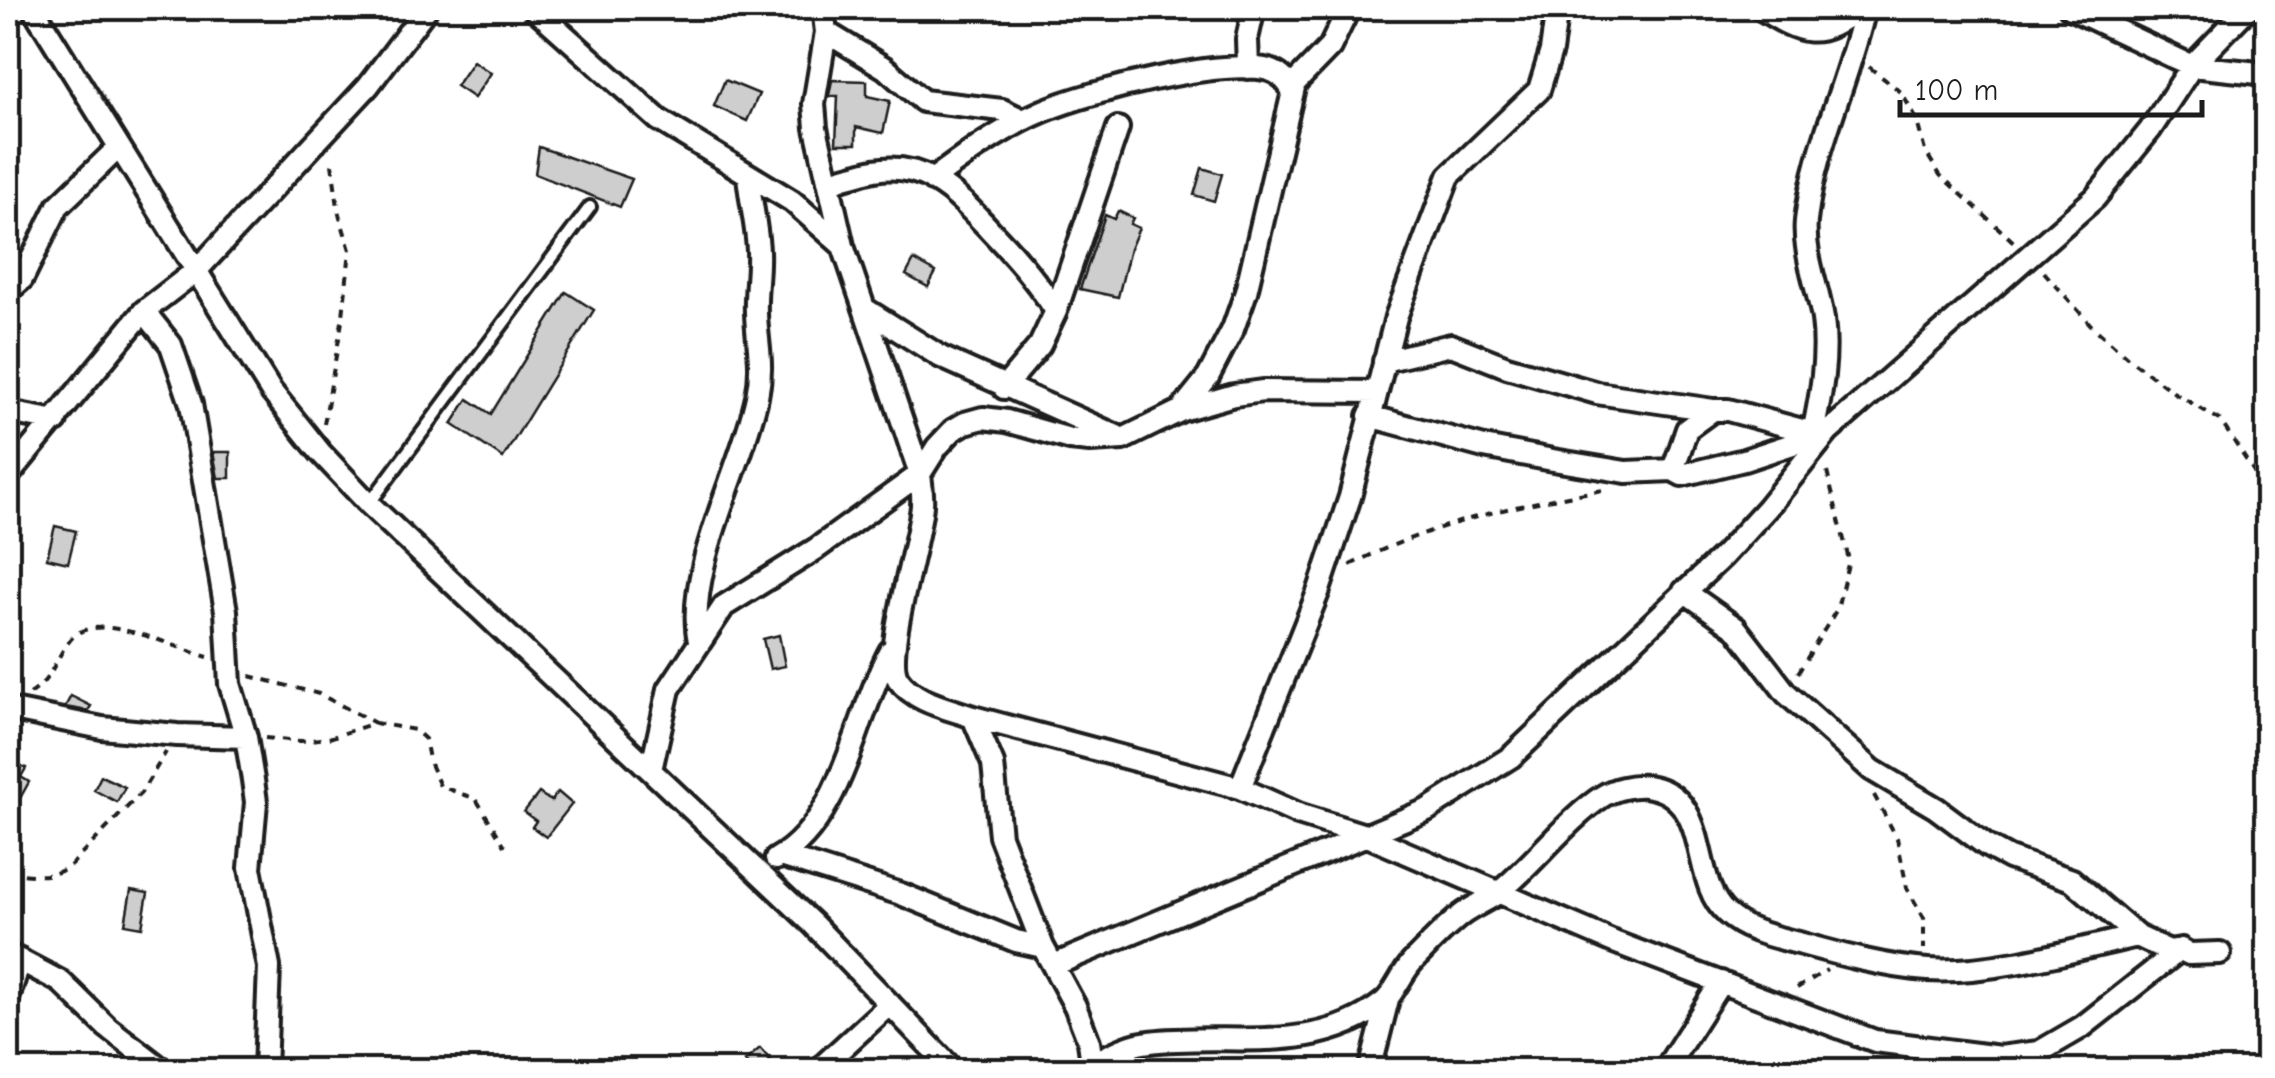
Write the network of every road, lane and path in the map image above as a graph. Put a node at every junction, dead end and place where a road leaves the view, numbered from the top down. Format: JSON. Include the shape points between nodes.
{"nodes":[{"id":1,"x":33,"y":8,"type":"edge"},
{"id":2,"x":427,"y":8,"type":"edge"},
{"id":3,"x":534,"y":8,"type":"edge"},
{"id":4,"x":823,"y":8,"type":"edge"},
{"id":5,"x":1254,"y":8,"type":"edge"},
{"id":6,"x":1349,"y":8,"type":"edge"},
{"id":7,"x":1557,"y":8,"type":"edge"},
{"id":8,"x":1760,"y":8,"type":"edge"},
{"id":9,"x":1861,"y":8,"type":"edge"},
{"id":10,"x":2070,"y":8,"type":"edge"},
{"id":11,"x":2248,"y":8,"type":"edge"},
{"id":12,"x":826,"y":32,"type":"junction"},
{"id":13,"x":1854,"y":54,"type":"junction"},
{"id":14,"x":2192,"y":66,"type":"junction"},
{"id":15,"x":1248,"y":68,"type":"junction"},
{"id":16,"x":2268,"y":74,"type":"edge"},
{"id":17,"x":1292,"y":90,"type":"junction"},
{"id":18,"x":1024,"y":120,"type":"junction"},
{"id":19,"x":1118,"y":128,"type":"dead end"},
{"id":20,"x":118,"y":148,"type":"junction"},
{"id":21,"x":330,"y":152,"type":"dead end"},
{"id":22,"x":748,"y":174,"type":"junction"},
{"id":23,"x":932,"y":180,"type":"junction"},
{"id":24,"x":830,"y":184,"type":"junction"},
{"id":25,"x":590,"y":207,"type":"dead end"},
{"id":26,"x":843,"y":246,"type":"junction"},
{"id":27,"x":2031,"y":257,"type":"junction"},
{"id":28,"x":197,"y":270,"type":"junction"},
{"id":29,"x":8,"y":285,"type":"edge"},
{"id":30,"x":865,"y":309,"type":"junction"},
{"id":31,"x":144,"y":311,"type":"junction"},
{"id":32,"x":1056,"y":311,"type":"junction"},
{"id":33,"x":1384,"y":361,"type":"junction"},
{"id":34,"x":1004,"y":388,"type":"junction"},
{"id":35,"x":1376,"y":392,"type":"junction"},
{"id":36,"x":1182,"y":410,"type":"junction"},
{"id":37,"x":1713,"y":410,"type":"junction"},
{"id":38,"x":8,"y":412,"type":"edge"},
{"id":39,"x":1368,"y":416,"type":"junction"},
{"id":40,"x":56,"y":421,"type":"junction"},
{"id":41,"x":1818,"y":436,"type":"junction"},
{"id":42,"x":1124,"y":439,"type":"junction"},
{"id":43,"x":320,"y":452,"type":"junction"},
{"id":44,"x":1672,"y":470,"type":"junction"},
{"id":45,"x":920,"y":474,"type":"junction"},
{"id":46,"x":8,"y":476,"type":"edge"},
{"id":47,"x":2268,"y":487,"type":"edge"},
{"id":48,"x":1607,"y":489,"type":"dead end"},
{"id":49,"x":369,"y":504,"type":"junction"},
{"id":50,"x":1319,"y":590,"type":"junction"},
{"id":51,"x":1684,"y":591,"type":"junction"},
{"id":52,"x":700,"y":642,"type":"junction"},
{"id":53,"x":896,"y":643,"type":"junction"},
{"id":54,"x":228,"y":666,"type":"junction"},
{"id":55,"x":1786,"y":693,"type":"junction"},
{"id":56,"x":28,"y":696,"type":"dead end"},
{"id":57,"x":8,"y":710,"type":"edge"},
{"id":58,"x":973,"y":717,"type":"junction"},
{"id":59,"x":375,"y":724,"type":"junction"},
{"id":60,"x":177,"y":736,"type":"junction"},
{"id":61,"x":246,"y":737,"type":"junction"},
{"id":62,"x":651,"y":770,"type":"junction"},
{"id":63,"x":1868,"y":784,"type":"dead end"},
{"id":64,"x":1240,"y":788,"type":"junction"},
{"id":65,"x":1365,"y":836,"type":"junction"},
{"id":66,"x":505,"y":846,"type":"dead end"},
{"id":67,"x":781,"y":856,"type":"junction"},
{"id":68,"x":756,"y":868,"type":"junction"},
{"id":69,"x":8,"y":872,"type":"edge"},
{"id":70,"x":1499,"y":892,"type":"junction"},
{"id":71,"x":2137,"y":936,"type":"junction"},
{"id":72,"x":2181,"y":949,"type":"junction"},
{"id":73,"x":2220,"y":953,"type":"dead end"},
{"id":74,"x":1048,"y":956,"type":"junction"},
{"id":75,"x":1848,"y":956,"type":"junction"},
{"id":76,"x":14,"y":957,"type":"edge"},
{"id":77,"x":1927,"y":970,"type":"junction"},
{"id":78,"x":1721,"y":982,"type":"junction"},
{"id":79,"x":8,"y":999,"type":"edge"},
{"id":80,"x":1388,"y":1000,"type":"junction"},
{"id":81,"x":1771,"y":1002,"type":"junction"},
{"id":82,"x":890,"y":1004,"type":"junction"},
{"id":83,"x":2009,"y":1064,"type":"edge"},
{"id":84,"x":1093,"y":1067,"type":"edge"},
{"id":85,"x":163,"y":1070,"type":"edge"},
{"id":86,"x":265,"y":1070,"type":"edge"},
{"id":87,"x":818,"y":1070,"type":"edge"},
{"id":88,"x":952,"y":1070,"type":"edge"},
{"id":89,"x":1370,"y":1070,"type":"edge"},
{"id":90,"x":1666,"y":1070,"type":"edge"}],
"edges":[{"from":1,"to":20,"type":"street"},
{"from":2,"to":28,"type":"street","via":[[368,86]]},
{"from":3,"to":22,"type":"street","via":[[659,120]]},
{"from":4,"to":12,"type":"street"},
{"from":5,"to":15,"type":"street"},
{"from":6,"to":17,"type":"street","via":[[1330,47]]},
{"from":7,"to":33,"type":"street","via":[[1540,90],[1449,176]]},
{"from":8,"to":9,"type":"street","via":[[1810,32],[1835,26]]},
{"from":9,"to":13,"type":"street"},
{"from":10,"to":14,"type":"street"},
{"from":11,"to":14,"type":"street"},
{"from":12,"to":18,"type":"street","via":[[923,100],[1002,110]]},
{"from":12,"to":24,"type":"street","via":[[814,104]]},
{"from":13,"to":27,"type":"path","via":[[1901,92],[1940,175]]},
{"from":13,"to":41,"type":"street","via":[[1816,162],[1806,226],[1825,342]]},
{"from":14,"to":16,"type":"street"},
{"from":14,"to":27,"type":"street","via":[[2095,198]]},
{"from":15,"to":17,"type":"street","via":[[1280,74]]},
{"from":15,"to":18,"type":"street","via":[[1133,84]]},
{"from":17,"to":36,"type":"street","via":[[1246,292],[1208,377]]},
{"from":18,"to":23,"type":"street"},
{"from":19,"to":32,"type":"street"},
{"from":20,"to":28,"type":"street"},
{"from":20,"to":29,"type":"street","via":[[58,206],[22,279]]},
{"from":21,"to":43,"type":"path","via":[[350,250]]},
{"from":22,"to":26,"type":"street","via":[[792,201]]},
{"from":22,"to":52,"type":"street","via":[[758,249],[761,372],[696,606]]},
{"from":23,"to":24,"type":"street","via":[[906,169],[878,168]]},
{"from":23,"to":32,"type":"street","via":[[955,192],[1032,273]]},
{"from":24,"to":26,"type":"street"},
{"from":25,"to":49,"type":"lane"},
{"from":26,"to":30,"type":"street"},
{"from":27,"to":41,"type":"street"},
{"from":27,"to":47,"type":"path","via":[[2107,340],[2220,420]]},
{"from":28,"to":31,"type":"street"},
{"from":28,"to":43,"type":"street","via":[[271,391]]},
{"from":30,"to":34,"type":"street"},
{"from":30,"to":45,"type":"street"},
{"from":31,"to":40,"type":"street"},
{"from":31,"to":54,"type":"street","via":[[171,345],[191,404],[226,611]]},
{"from":32,"to":34,"type":"street","via":[[1040,345]]},
{"from":33,"to":35,"type":"street"},
{"from":33,"to":37,"type":"street","via":[[1450,345],[1597,393]]},
{"from":34,"to":42,"type":"street"},
{"from":35,"to":36,"type":"street","via":[[1263,391]]},
{"from":35,"to":39,"type":"street"},
{"from":36,"to":42,"type":"street"},
{"from":37,"to":41,"type":"street"},
{"from":37,"to":44,"type":"street","via":[[1687,429]]},
{"from":38,"to":40,"type":"street"},
{"from":39,"to":44,"type":"street","via":[[1552,460],[1626,472]]},
{"from":39,"to":50,"type":"street"},
{"from":40,"to":46,"type":"street"},
{"from":41,"to":44,"type":"street","via":[[1714,469],[1682,475]]},
{"from":41,"to":51,"type":"street","via":[[1767,508]]},
{"from":41,"to":55,"type":"path","via":[[1849,560],[1837,609]]},
{"from":42,"to":45,"type":"street","via":[[1070,439],[983,418],[953,430]]},
{"from":43,"to":49,"type":"street"},
{"from":45,"to":52,"type":"street","via":[[724,606]]},
{"from":45,"to":53,"type":"street","via":[[922,505]]},
{"from":48,"to":50,"type":"path","via":[[1484,513],[1430,531],[1350,564]]},
{"from":49,"to":62,"type":"street"},
{"from":50,"to":64,"type":"street"},
{"from":51,"to":55,"type":"street","via":[[1736,628]]},
{"from":51,"to":65,"type":"street","via":[[1511,758],[1428,810]]},
{"from":52,"to":62,"type":"street","via":[[665,698]]},
{"from":53,"to":58,"type":"street","via":[[894,667],[905,686]]},
{"from":53,"to":67,"type":"street","via":[[825,805]]},
{"from":54,"to":56,"type":"path","via":[[121,629],[86,629]]},
{"from":54,"to":59,"type":"path","via":[[319,694]]},
{"from":54,"to":61,"type":"street"},
{"from":55,"to":71,"type":"street","via":[[1872,770],[1987,846],[2072,880]]},
{"from":57,"to":60,"type":"street"},
{"from":58,"to":64,"type":"street"},
{"from":58,"to":74,"type":"street","via":[[993,764],[1000,836]]},
{"from":59,"to":61,"type":"path","via":[[301,741]]},
{"from":59,"to":66,"type":"path","via":[[423,735],[440,786],[476,800]]},
{"from":60,"to":61,"type":"street"},
{"from":60,"to":69,"type":"path","via":[[140,793],[71,865],[44,876]]},
{"from":61,"to":86,"type":"street","via":[[256,802],[250,868],[269,967]]},
{"from":62,"to":68,"type":"street"},
{"from":63,"to":77,"type":"path","via":[[1897,838],[1907,888],[1923,914]]},
{"from":64,"to":65,"type":"street"},
{"from":65,"to":70,"type":"street"},
{"from":65,"to":74,"type":"street"},
{"from":67,"to":68,"type":"street"},
{"from":67,"to":74,"type":"street","via":[[941,908]]},
{"from":68,"to":82,"type":"street"},
{"from":70,"to":75,"type":"street","via":[[1602,796],[1647,786],[1666,792],[1690,818],[1710,887],[1728,916],[1750,929]]},
{"from":70,"to":78,"type":"street"},
{"from":70,"to":80,"type":"street","via":[[1444,930],[1401,973]]},
{"from":71,"to":72,"type":"street","via":[[2169,951]]},
{"from":71,"to":77,"type":"street","via":[[1991,965]]},
{"from":72,"to":73,"type":"street"},
{"from":72,"to":83,"type":"street","via":[[2066,1038]]},
{"from":74,"to":84,"type":"street","via":[[1082,1024]]},
{"from":75,"to":77,"type":"street"},
{"from":75,"to":81,"type":"path"},
{"from":76,"to":79,"type":"street"},
{"from":76,"to":85,"type":"street","via":[[61,982]]},
{"from":78,"to":81,"type":"street"},
{"from":78,"to":90,"type":"street"},
{"from":80,"to":84,"type":"street","via":[[1336,1029],[1301,1038],[1148,1042]]},
{"from":80,"to":89,"type":"street"},
{"from":81,"to":83,"type":"street","via":[[1875,1041]]},
{"from":82,"to":87,"type":"street"},
{"from":82,"to":88,"type":"street"}]}
